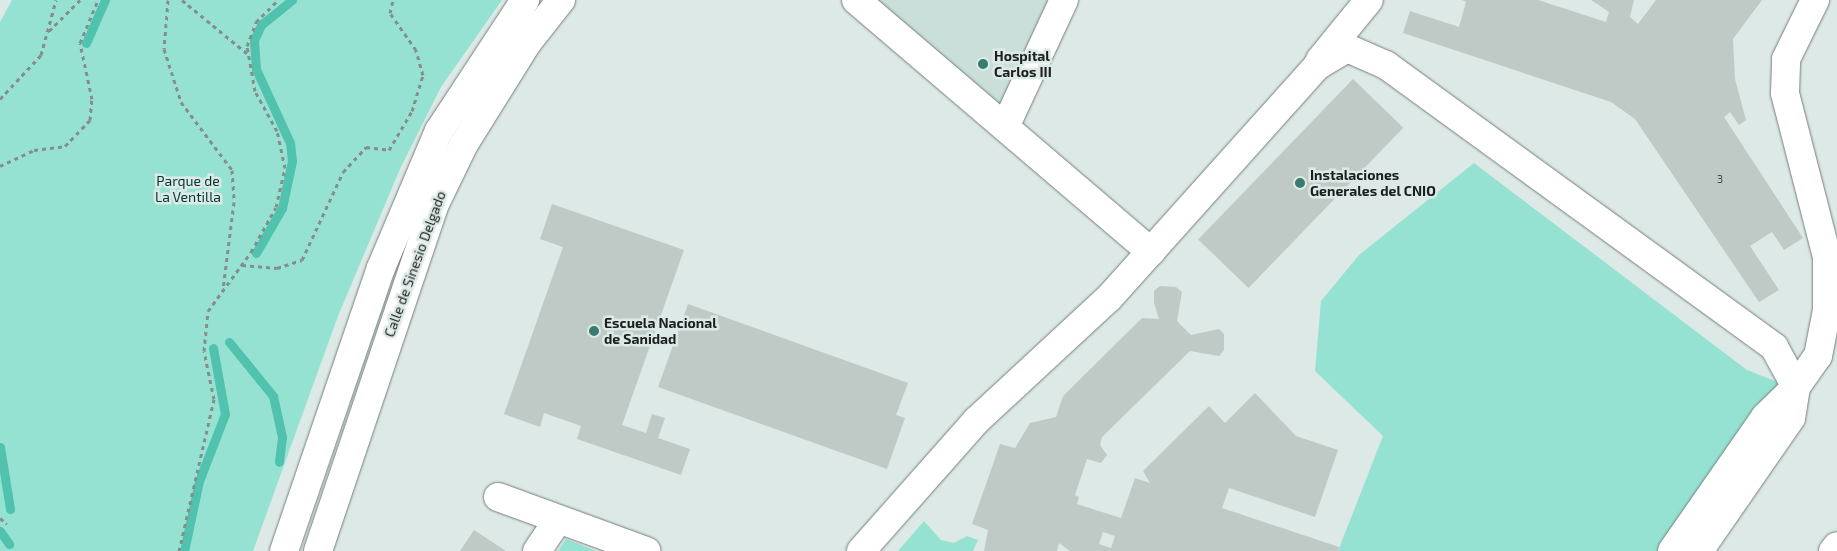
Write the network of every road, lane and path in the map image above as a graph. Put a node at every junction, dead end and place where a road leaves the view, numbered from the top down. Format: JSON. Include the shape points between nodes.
{"nodes":[{"id":1,"x":56,"y":0,"type":"edge"},
{"id":2,"x":80,"y":0,"type":"edge"},
{"id":3,"x":98,"y":0,"type":"edge"},
{"id":4,"x":168,"y":0,"type":"edge"},
{"id":5,"x":182,"y":0,"type":"edge"},
{"id":6,"x":278,"y":0,"type":"edge"},
{"id":7,"x":394,"y":0,"type":"edge"},
{"id":8,"x":525,"y":0,"type":"edge"},
{"id":9,"x":561,"y":0,"type":"edge"},
{"id":10,"x":856,"y":0,"type":"edge"},
{"id":11,"x":1064,"y":0,"type":"edge"},
{"id":12,"x":1369,"y":0,"type":"edge"},
{"id":13,"x":1815,"y":0,"type":"edge"},
{"id":14,"x":47,"y":33,"type":"junction"},
{"id":15,"x":249,"y":55,"type":"junction"},
{"id":16,"x":1316,"y":66,"type":"junction"},
{"id":17,"x":0,"y":99,"type":"edge"},
{"id":18,"x":1005,"y":127,"type":"junction"},
{"id":19,"x":0,"y":166,"type":"edge"},
{"id":20,"x":1151,"y":252,"type":"junction"},
{"id":21,"x":241,"y":265,"type":"junction"},
{"id":22,"x":223,"y":289,"type":"junction"},
{"id":23,"x":1796,"y":387,"type":"junction"},
{"id":24,"x":498,"y":497,"type":"dead end"},
{"id":25,"x":558,"y":520,"type":"junction"},
{"id":26,"x":1837,"y":546,"type":"edge"},
{"id":27,"x":179,"y":551,"type":"edge"},
{"id":28,"x":284,"y":551,"type":"edge"},
{"id":29,"x":318,"y":551,"type":"edge"},
{"id":30,"x":537,"y":551,"type":"edge"},
{"id":31,"x":646,"y":551,"type":"edge"},
{"id":32,"x":861,"y":551,"type":"edge"},
{"id":33,"x":1672,"y":551,"type":"edge"},
{"id":34,"x":1699,"y":551,"type":"edge"},
{"id":35,"x":1833,"y":551,"type":"edge"}],
"edges":[{"from":1,"to":14,"type":"path"},
{"from":2,"to":14,"type":"path","via":[[60,15]]},
{"from":3,"to":19,"type":"path","via":[[80,42],[92,99],[90,120],[65,146],[34,150]]},
{"from":4,"to":22,"type":"path","via":[[164,50],[181,102],[232,170],[234,202]]},
{"from":5,"to":15,"type":"path"},
{"from":6,"to":15,"type":"path","via":[[256,22],[247,46]]},
{"from":7,"to":21,"type":"path","via":[[390,12],[416,50],[423,75],[412,111],[389,150],[366,147],[343,172],[302,260],[277,268]]},
{"from":8,"to":28,"type":"main road","name":"Calle de Sinesio Delgado","via":[[439,131],[381,268]]},
{"from":9,"to":29,"type":"main road","name":"Calle de Sinesio Delgado","via":[[527,43],[464,144],[434,206]]},
{"from":10,"to":18,"type":"main road"},
{"from":11,"to":18,"type":"main road"},
{"from":12,"to":16,"type":"main road"},
{"from":13,"to":23,"type":"main road","via":[[1786,59],[1785,93],[1822,230],[1827,310],[1818,356]]},
{"from":14,"to":17,"type":"path","via":[[41,55]]},
{"from":15,"to":21,"type":"path","via":[[255,90],[277,131],[285,168],[276,207]]},
{"from":16,"to":20,"type":"main road"},
{"from":16,"to":23,"type":"main road","via":[[1347,48],[1386,65],[1774,347]]},
{"from":18,"to":20,"type":"main road"},
{"from":20,"to":32,"type":"main road","via":[[1109,298],[976,421]]},
{"from":21,"to":22,"type":"path"},
{"from":22,"to":27,"type":"path","via":[[208,312],[204,351],[214,399]]},
{"from":23,"to":33,"type":"main road","via":[[1765,417]]},
{"from":23,"to":34,"type":"main road","via":[[1791,418]]},
{"from":24,"to":25,"type":"main road"},
{"from":25,"to":30,"type":"main road"},
{"from":25,"to":31,"type":"main road"},
{"from":26,"to":35,"type":"main road"}]}
